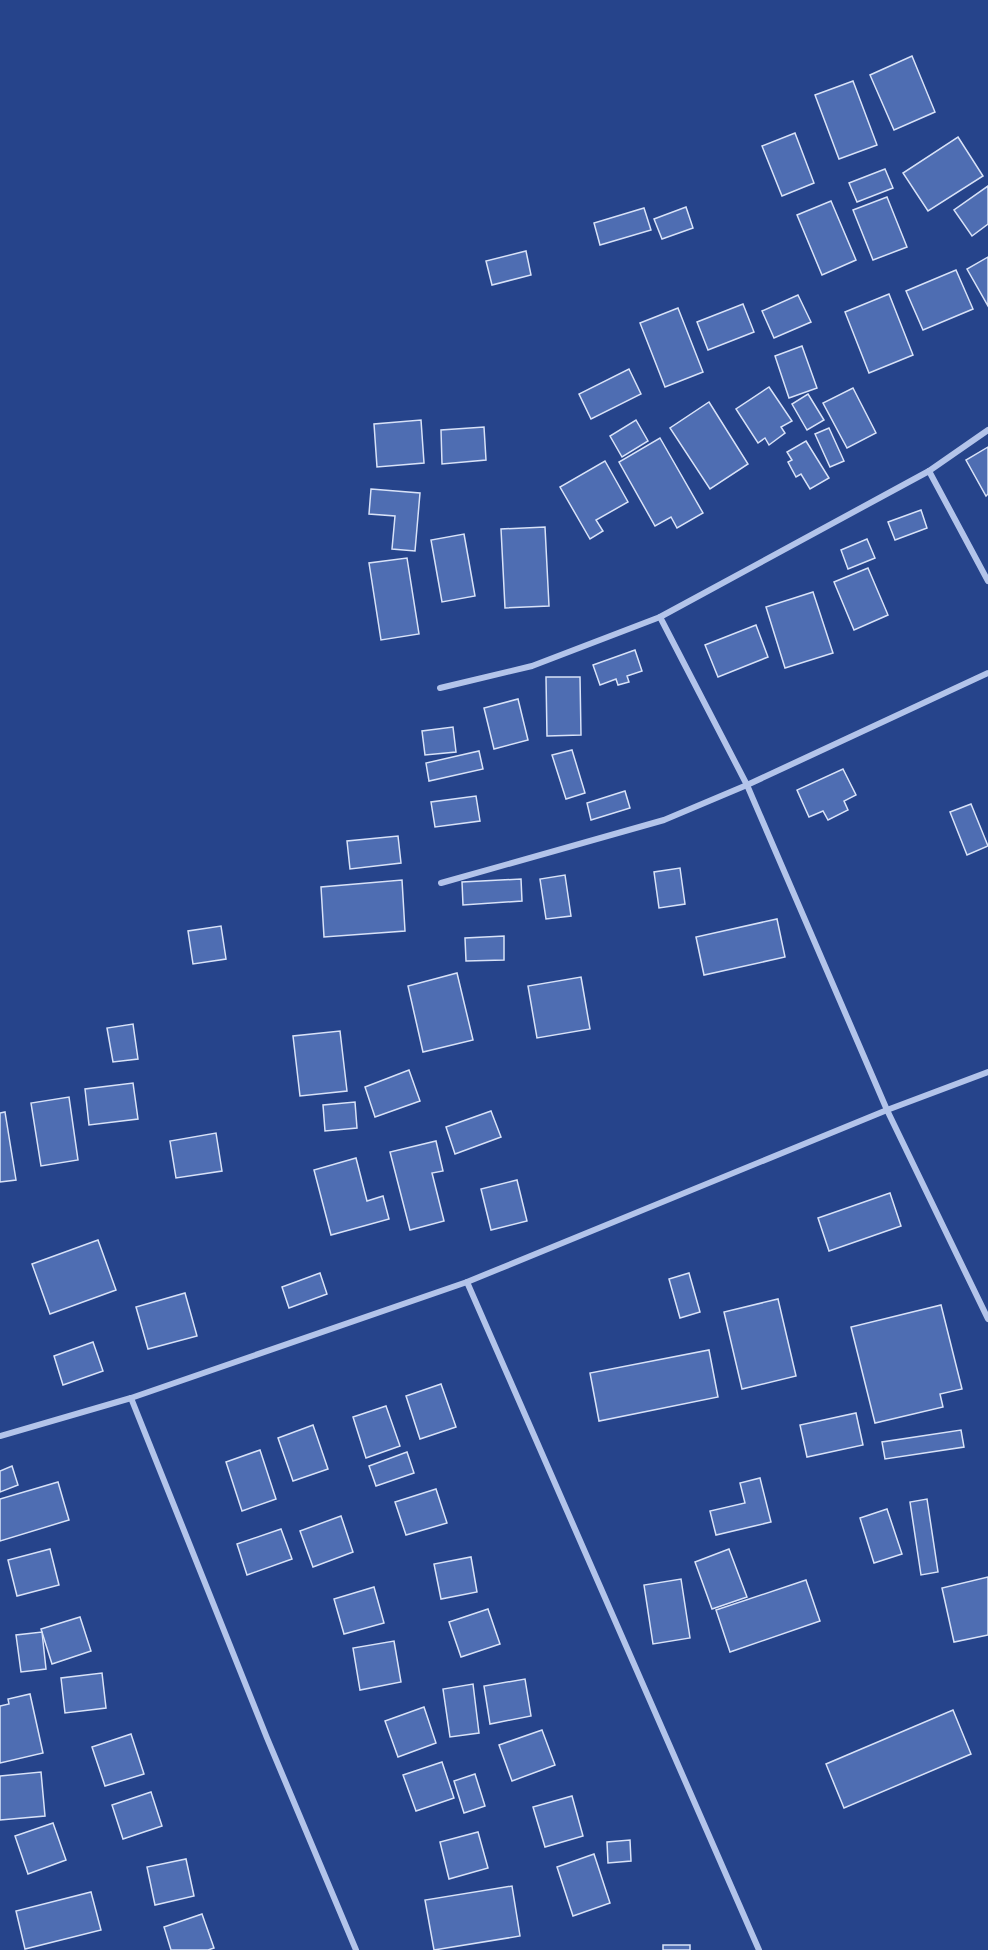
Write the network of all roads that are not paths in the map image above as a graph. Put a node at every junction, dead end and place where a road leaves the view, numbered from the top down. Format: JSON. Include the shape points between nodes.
{"nodes":[{"id":1,"x":988,"y":430,"type":"edge"},
{"id":2,"x":929,"y":471,"type":"junction"},
{"id":3,"x":988,"y":581,"type":"edge"},
{"id":4,"x":660,"y":617,"type":"junction"},
{"id":5,"x":988,"y":672,"type":"edge"},
{"id":6,"x":440,"y":688,"type":"dead end"},
{"id":7,"x":747,"y":785,"type":"junction"},
{"id":8,"x":441,"y":883,"type":"dead end"},
{"id":9,"x":988,"y":1072,"type":"edge"},
{"id":10,"x":887,"y":1110,"type":"junction"},
{"id":11,"x":467,"y":1282,"type":"junction"},
{"id":12,"x":988,"y":1319,"type":"edge"},
{"id":13,"x":131,"y":1398,"type":"junction"},
{"id":14,"x":0,"y":1436,"type":"edge"},
{"id":15,"x":356,"y":1950,"type":"edge"},
{"id":16,"x":759,"y":1950,"type":"edge"}],
"edges":[{"from":1,"to":2,"type":"street"},
{"from":2,"to":3,"type":"street"},
{"from":2,"to":4,"type":"street"},
{"from":4,"to":6,"type":"street","via":[[532,666]]},
{"from":4,"to":7,"type":"street"},
{"from":5,"to":7,"type":"street"},
{"from":7,"to":8,"type":"street","via":[[664,820]]},
{"from":7,"to":10,"type":"street"},
{"from":9,"to":10,"type":"street"},
{"from":10,"to":11,"type":"street"},
{"from":10,"to":12,"type":"street"},
{"from":11,"to":13,"type":"street"},
{"from":11,"to":16,"type":"street"},
{"from":13,"to":14,"type":"street"},
{"from":13,"to":15,"type":"street"}]}
